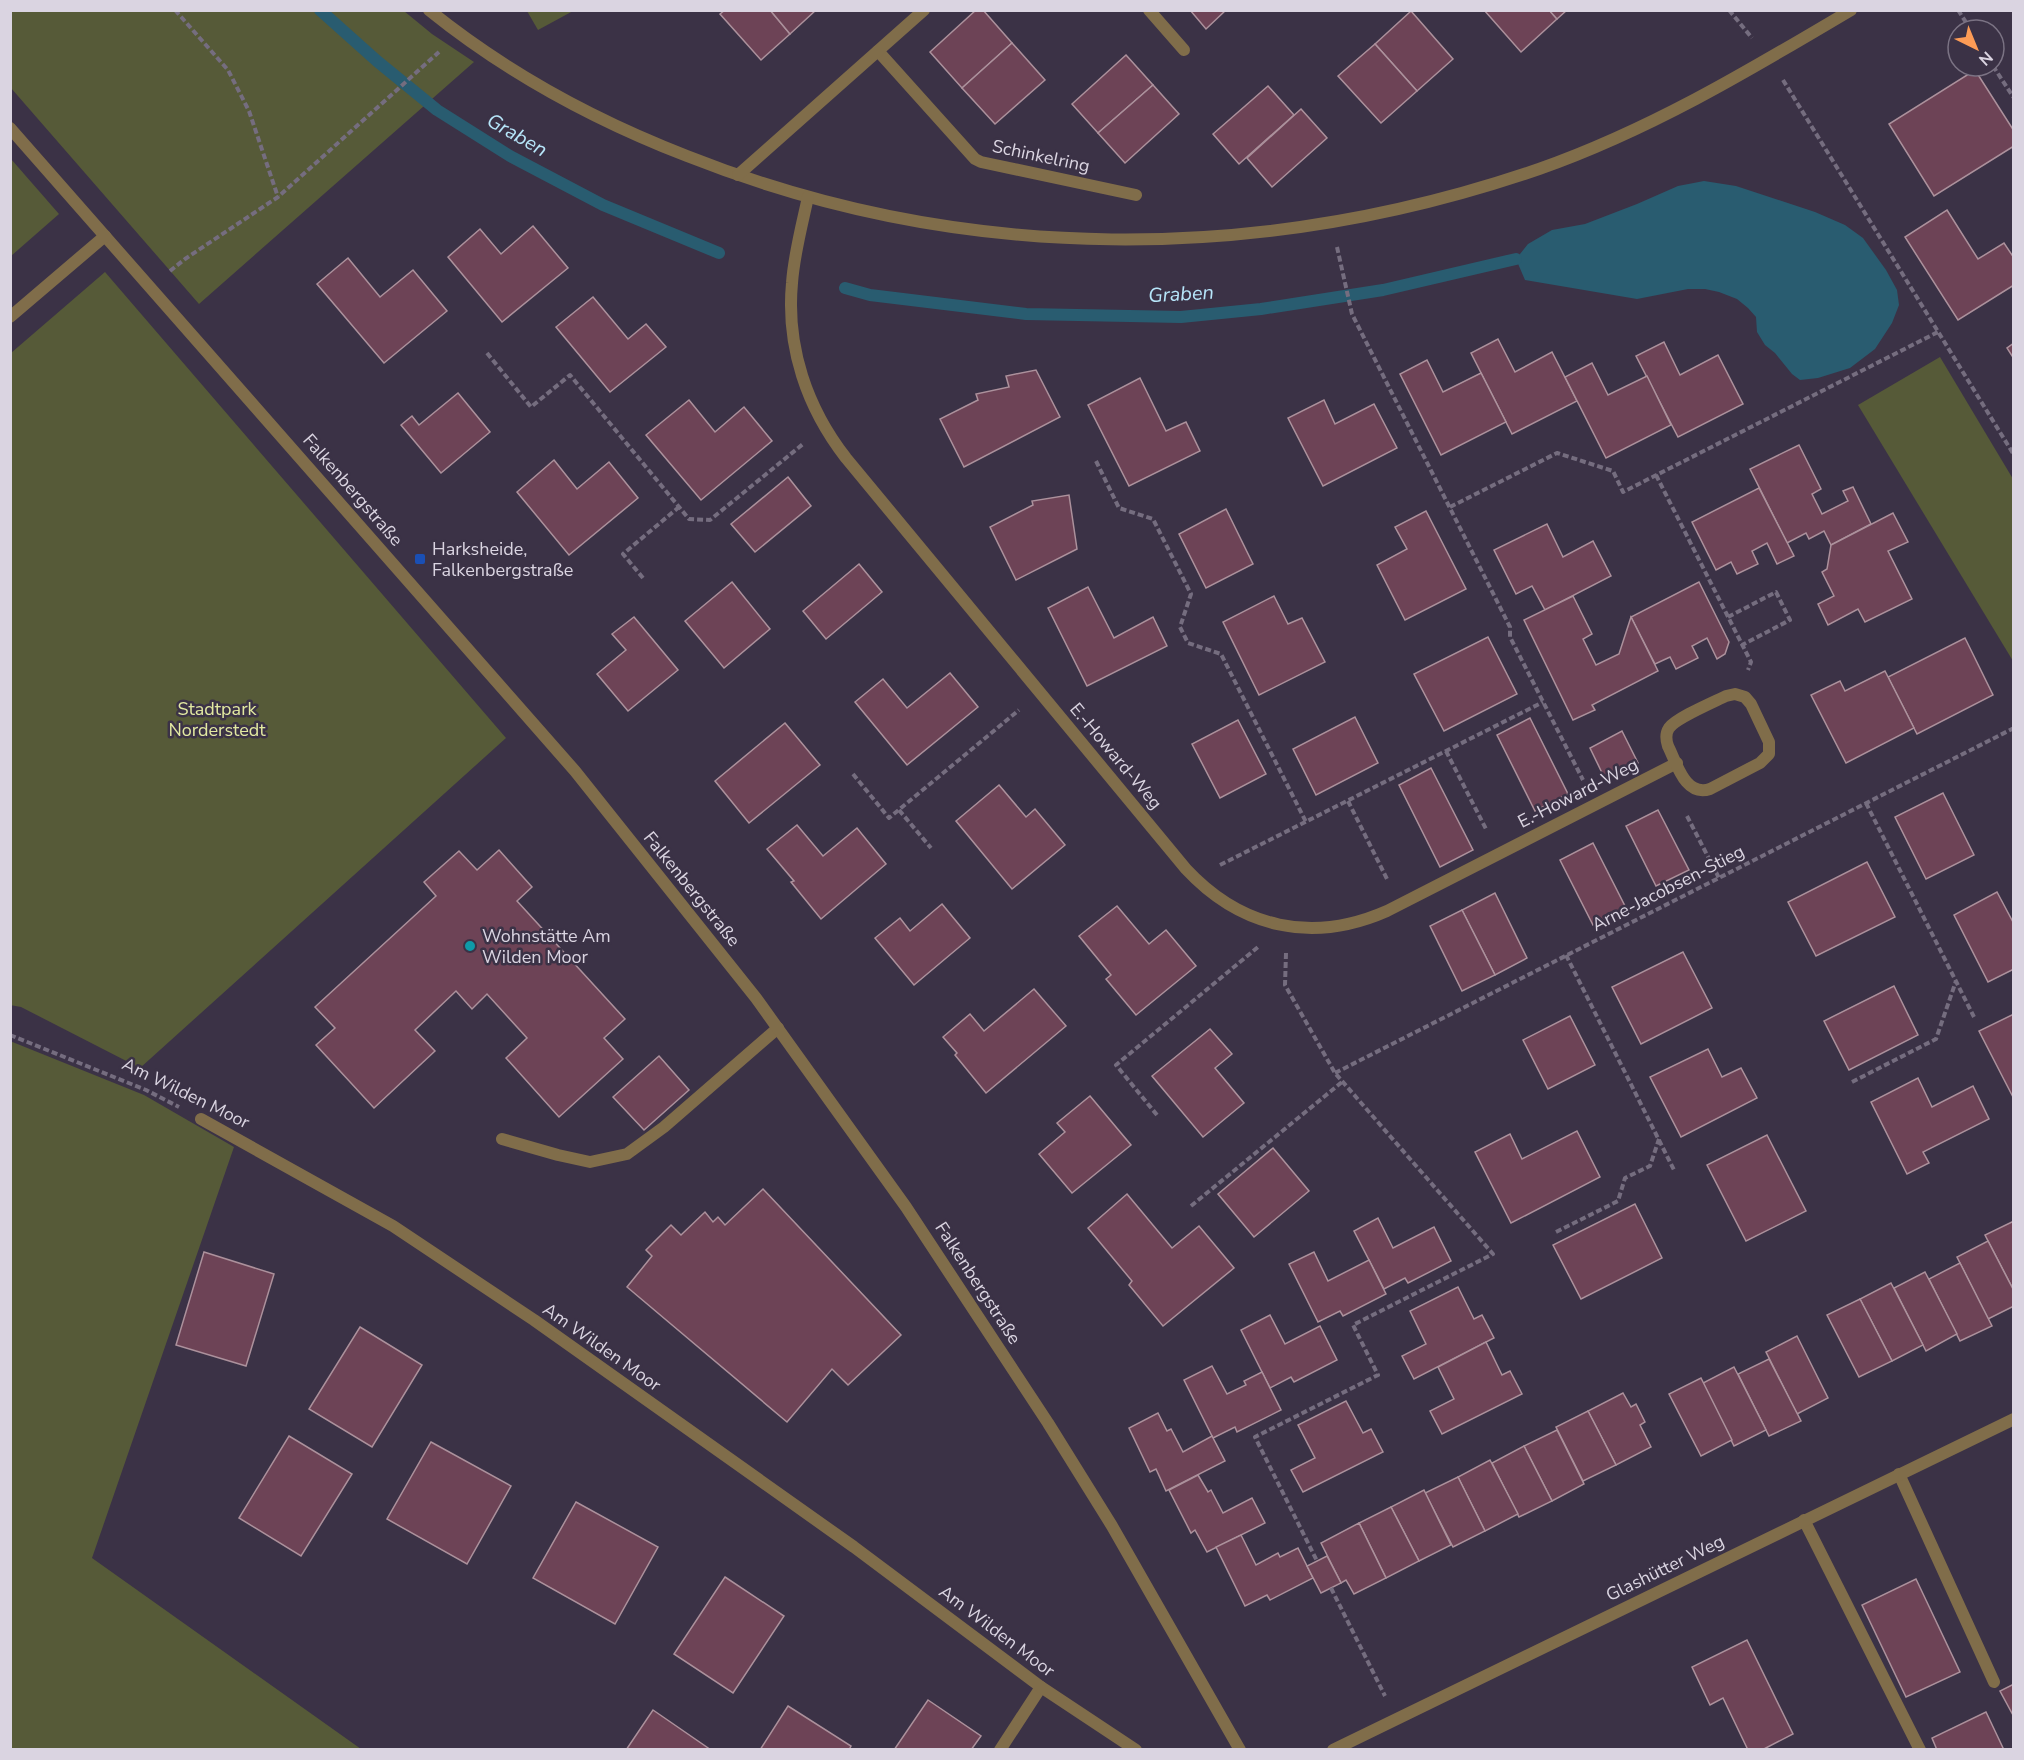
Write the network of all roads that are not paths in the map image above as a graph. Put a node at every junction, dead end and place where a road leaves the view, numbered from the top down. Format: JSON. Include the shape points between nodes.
{"nodes":[{"id":1,"x":429,"y":10,"type":"edge"},
{"id":2,"x":924,"y":10,"type":"edge"},
{"id":3,"x":1149,"y":10,"type":"edge"},
{"id":4,"x":1851,"y":10,"type":"edge"},
{"id":5,"x":1184,"y":50,"type":"dead end"},
{"id":6,"x":878,"y":51,"type":"junction"},
{"id":7,"x":10,"y":128,"type":"edge"},
{"id":8,"x":738,"y":175,"type":"junction"},
{"id":9,"x":1136,"y":195,"type":"dead end"},
{"id":10,"x":808,"y":197,"type":"junction"},
{"id":11,"x":105,"y":236,"type":"junction"},
{"id":12,"x":10,"y":316,"type":"edge"},
{"id":13,"x":1677,"y":763,"type":"junction"},
{"id":14,"x":778,"y":1028,"type":"junction"},
{"id":15,"x":201,"y":1119,"type":"road end"},
{"id":16,"x":502,"y":1139,"type":"dead end"},
{"id":17,"x":2013,"y":1419,"type":"edge"},
{"id":18,"x":1899,"y":1474,"type":"junction"},
{"id":19,"x":1804,"y":1521,"type":"junction"},
{"id":20,"x":1994,"y":1682,"type":"dead end"},
{"id":21,"x":1041,"y":1687,"type":"junction"},
{"id":22,"x":1000,"y":1749,"type":"edge"},
{"id":23,"x":1137,"y":1749,"type":"edge"},
{"id":24,"x":1240,"y":1749,"type":"edge"},
{"id":25,"x":1333,"y":1749,"type":"edge"},
{"id":26,"x":1920,"y":1749,"type":"edge"}],
"edges":[{"from":1,"to":8,"type":"street","via":[[502,64],[567,102],[646,140]]},
{"from":2,"to":6,"type":"street"},
{"from":3,"to":5,"type":"street"},
{"from":4,"to":10,"type":"street","via":[[1671,112],[1612,140],[1468,192],[1319,225],[1232,236],[1090,240],[939,225]]},
{"from":6,"to":8,"type":"street"},
{"from":6,"to":9,"type":"street","name":"Schinkelring","via":[[975,159]]},
{"from":7,"to":11,"type":"street","name":"Falkenbergstraße"},
{"from":8,"to":10,"type":"street"},
{"from":10,"to":13,"type":"street","name":"E.-Howard-Weg","via":[[794,267],[792,325],[804,382],[824,426],[846,458],[1207,890],[1238,910],[1285,926],[1345,925],[1400,904]]},
{"from":11,"to":12,"type":"street"},
{"from":11,"to":14,"type":"street","name":"Falkenbergstraße","via":[[575,771]]},
{"from":13,"to":13,"type":"street","via":[[1666,740],[1671,725],[1726,696],[1740,695],[1749,701],[1770,745],[1769,754],[1760,763],[1710,789],[1696,790],[1687,783]]},
{"from":14,"to":16,"type":"street","via":[[627,1154],[590,1162]]},
{"from":14,"to":24,"type":"street","name":"Falkenbergstraße","via":[[906,1207],[1048,1423]]},
{"from":15,"to":21,"type":"street","name":"Am Wilden Moor","via":[[393,1226],[524,1314],[854,1547]]},
{"from":17,"to":18,"type":"street","name":"Glashütter Weg"},
{"from":18,"to":19,"type":"street","name":"Glashütter Weg"},
{"from":18,"to":20,"type":"street"},
{"from":19,"to":25,"type":"street","name":"Glashütter Weg"},
{"from":19,"to":26,"type":"street"},
{"from":21,"to":22,"type":"street"},
{"from":21,"to":23,"type":"street","name":"Am Wilden Moor"}]}
